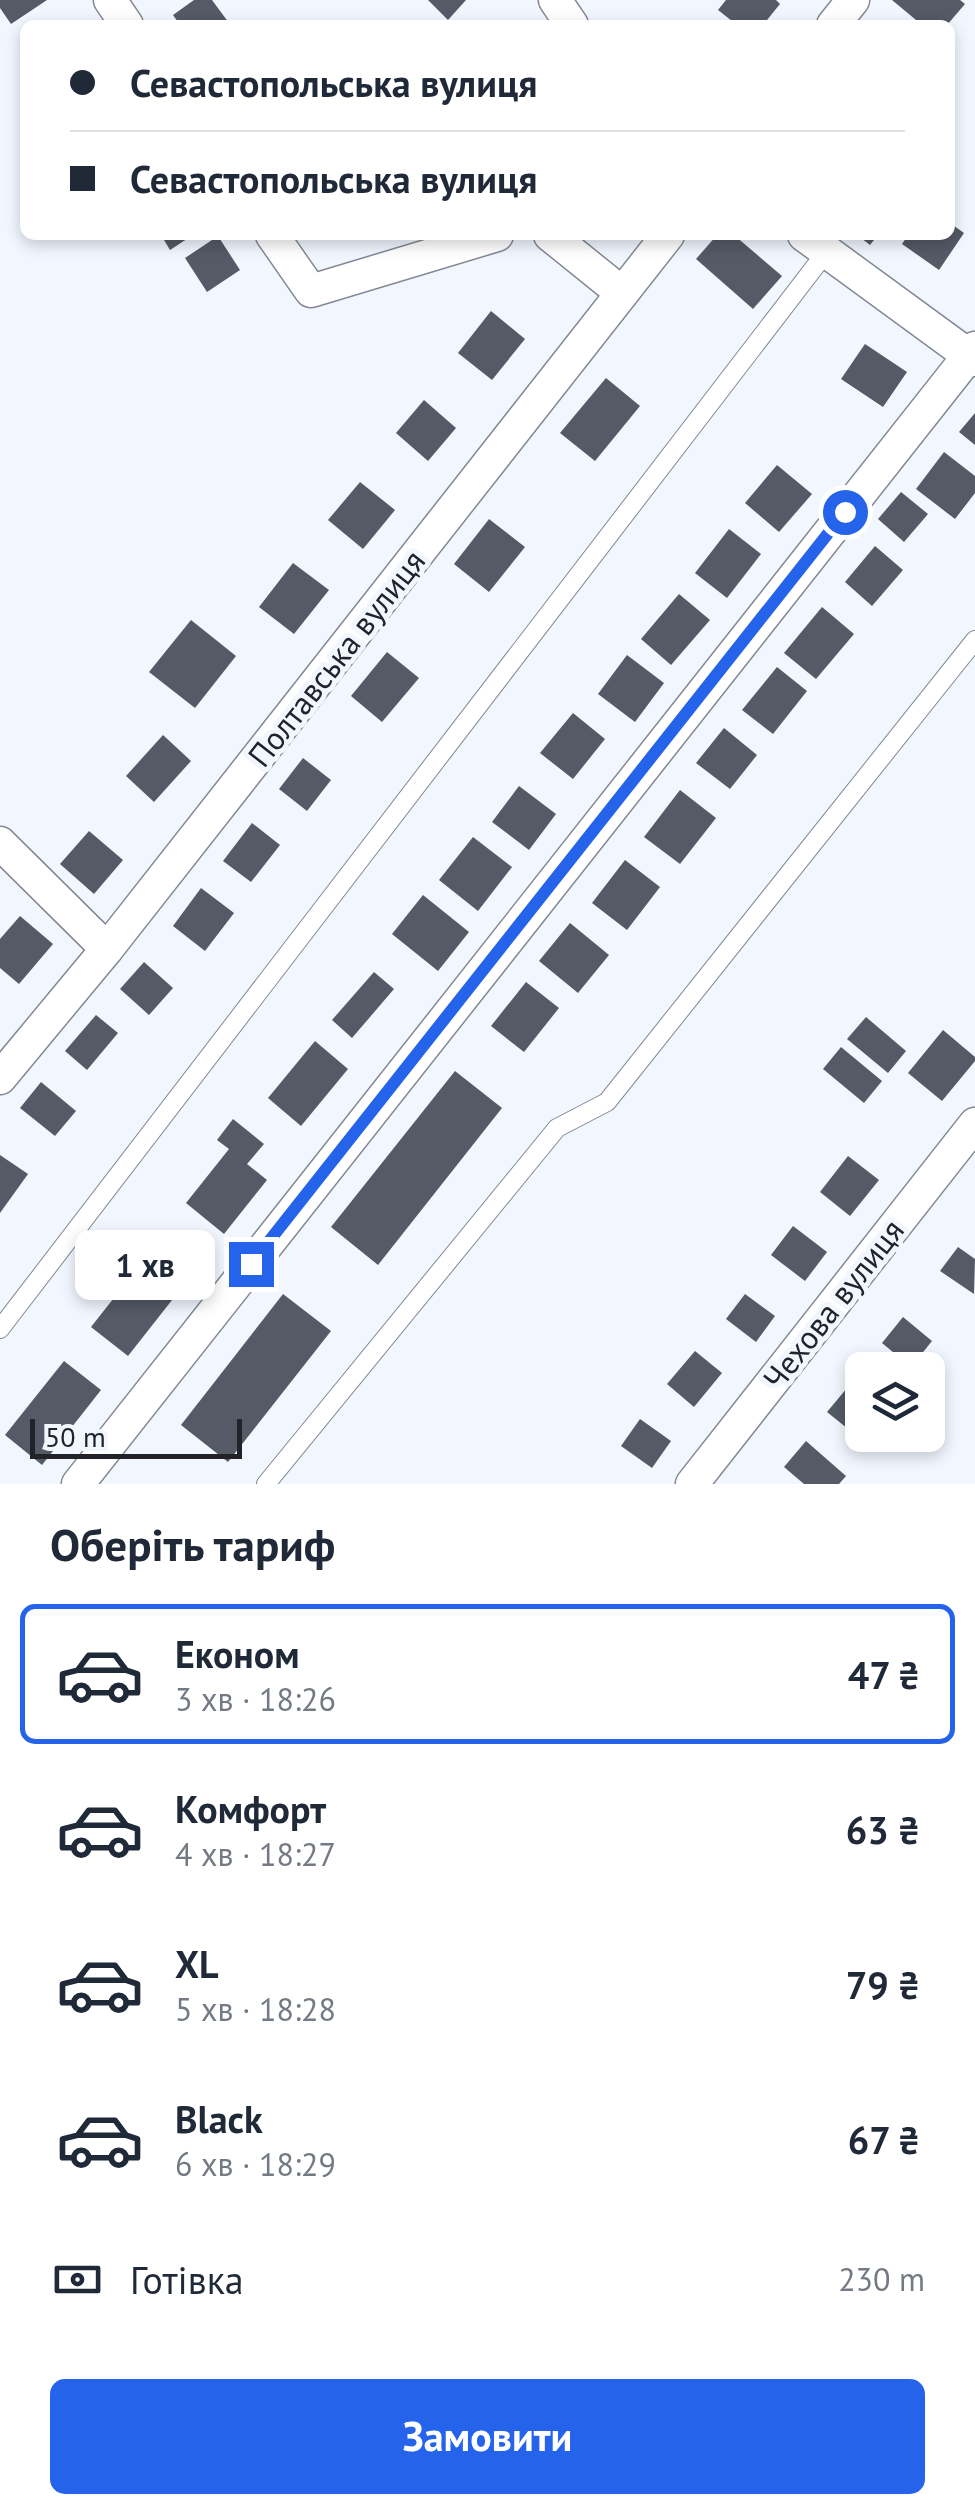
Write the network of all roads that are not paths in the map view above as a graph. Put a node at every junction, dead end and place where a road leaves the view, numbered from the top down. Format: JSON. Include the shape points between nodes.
{"nodes":[{"id":1,"x":852,"y":0,"type":"edge"},
{"id":2,"x":837,"y":20,"type":"edge"},
{"id":3,"x":276,"y":240,"type":"edge"},
{"id":4,"x":481,"y":240,"type":"edge"},
{"id":5,"x":556,"y":240,"type":"edge"},
{"id":6,"x":664,"y":240,"type":"edge"},
{"id":7,"x":816,"y":243,"type":"edge"},
{"id":8,"x":622,"y":293,"type":"junction"},
{"id":9,"x":973,"y":354,"type":"edge"},
{"id":10,"x":975,"y":640,"type":"edge"},
{"id":11,"x":0,"y":843,"type":"edge"},
{"id":12,"x":107,"y":949,"type":"junction"},
{"id":13,"x":0,"y":1078,"type":"edge"},
{"id":14,"x":975,"y":1124,"type":"edge"},
{"id":15,"x":0,"y":1329,"type":"edge"},
{"id":16,"x":78,"y":1484,"type":"edge"},
{"id":17,"x":266,"y":1484,"type":"edge"},
{"id":18,"x":692,"y":1484,"type":"edge"}],
"edges":[{"from":1,"to":2,"type":"street"},
{"from":3,"to":4,"type":"street","via":[[312,291]]},
{"from":5,"to":8,"type":"street"},
{"from":6,"to":8,"type":"street","name":"Полтавська вулиця"},
{"from":7,"to":9,"type":"street"},
{"from":7,"to":15,"type":"lane"},
{"from":8,"to":12,"type":"street","name":"Полтавська вулиця"},
{"from":9,"to":16,"type":"street"},
{"from":10,"to":17,"type":"lane","via":[[607,1102],[556,1128]]},
{"from":11,"to":12,"type":"street"},
{"from":12,"to":13,"type":"street","name":"Полтавська вулиця"},
{"from":14,"to":18,"type":"street","name":"Чехова вулиця"}]}
